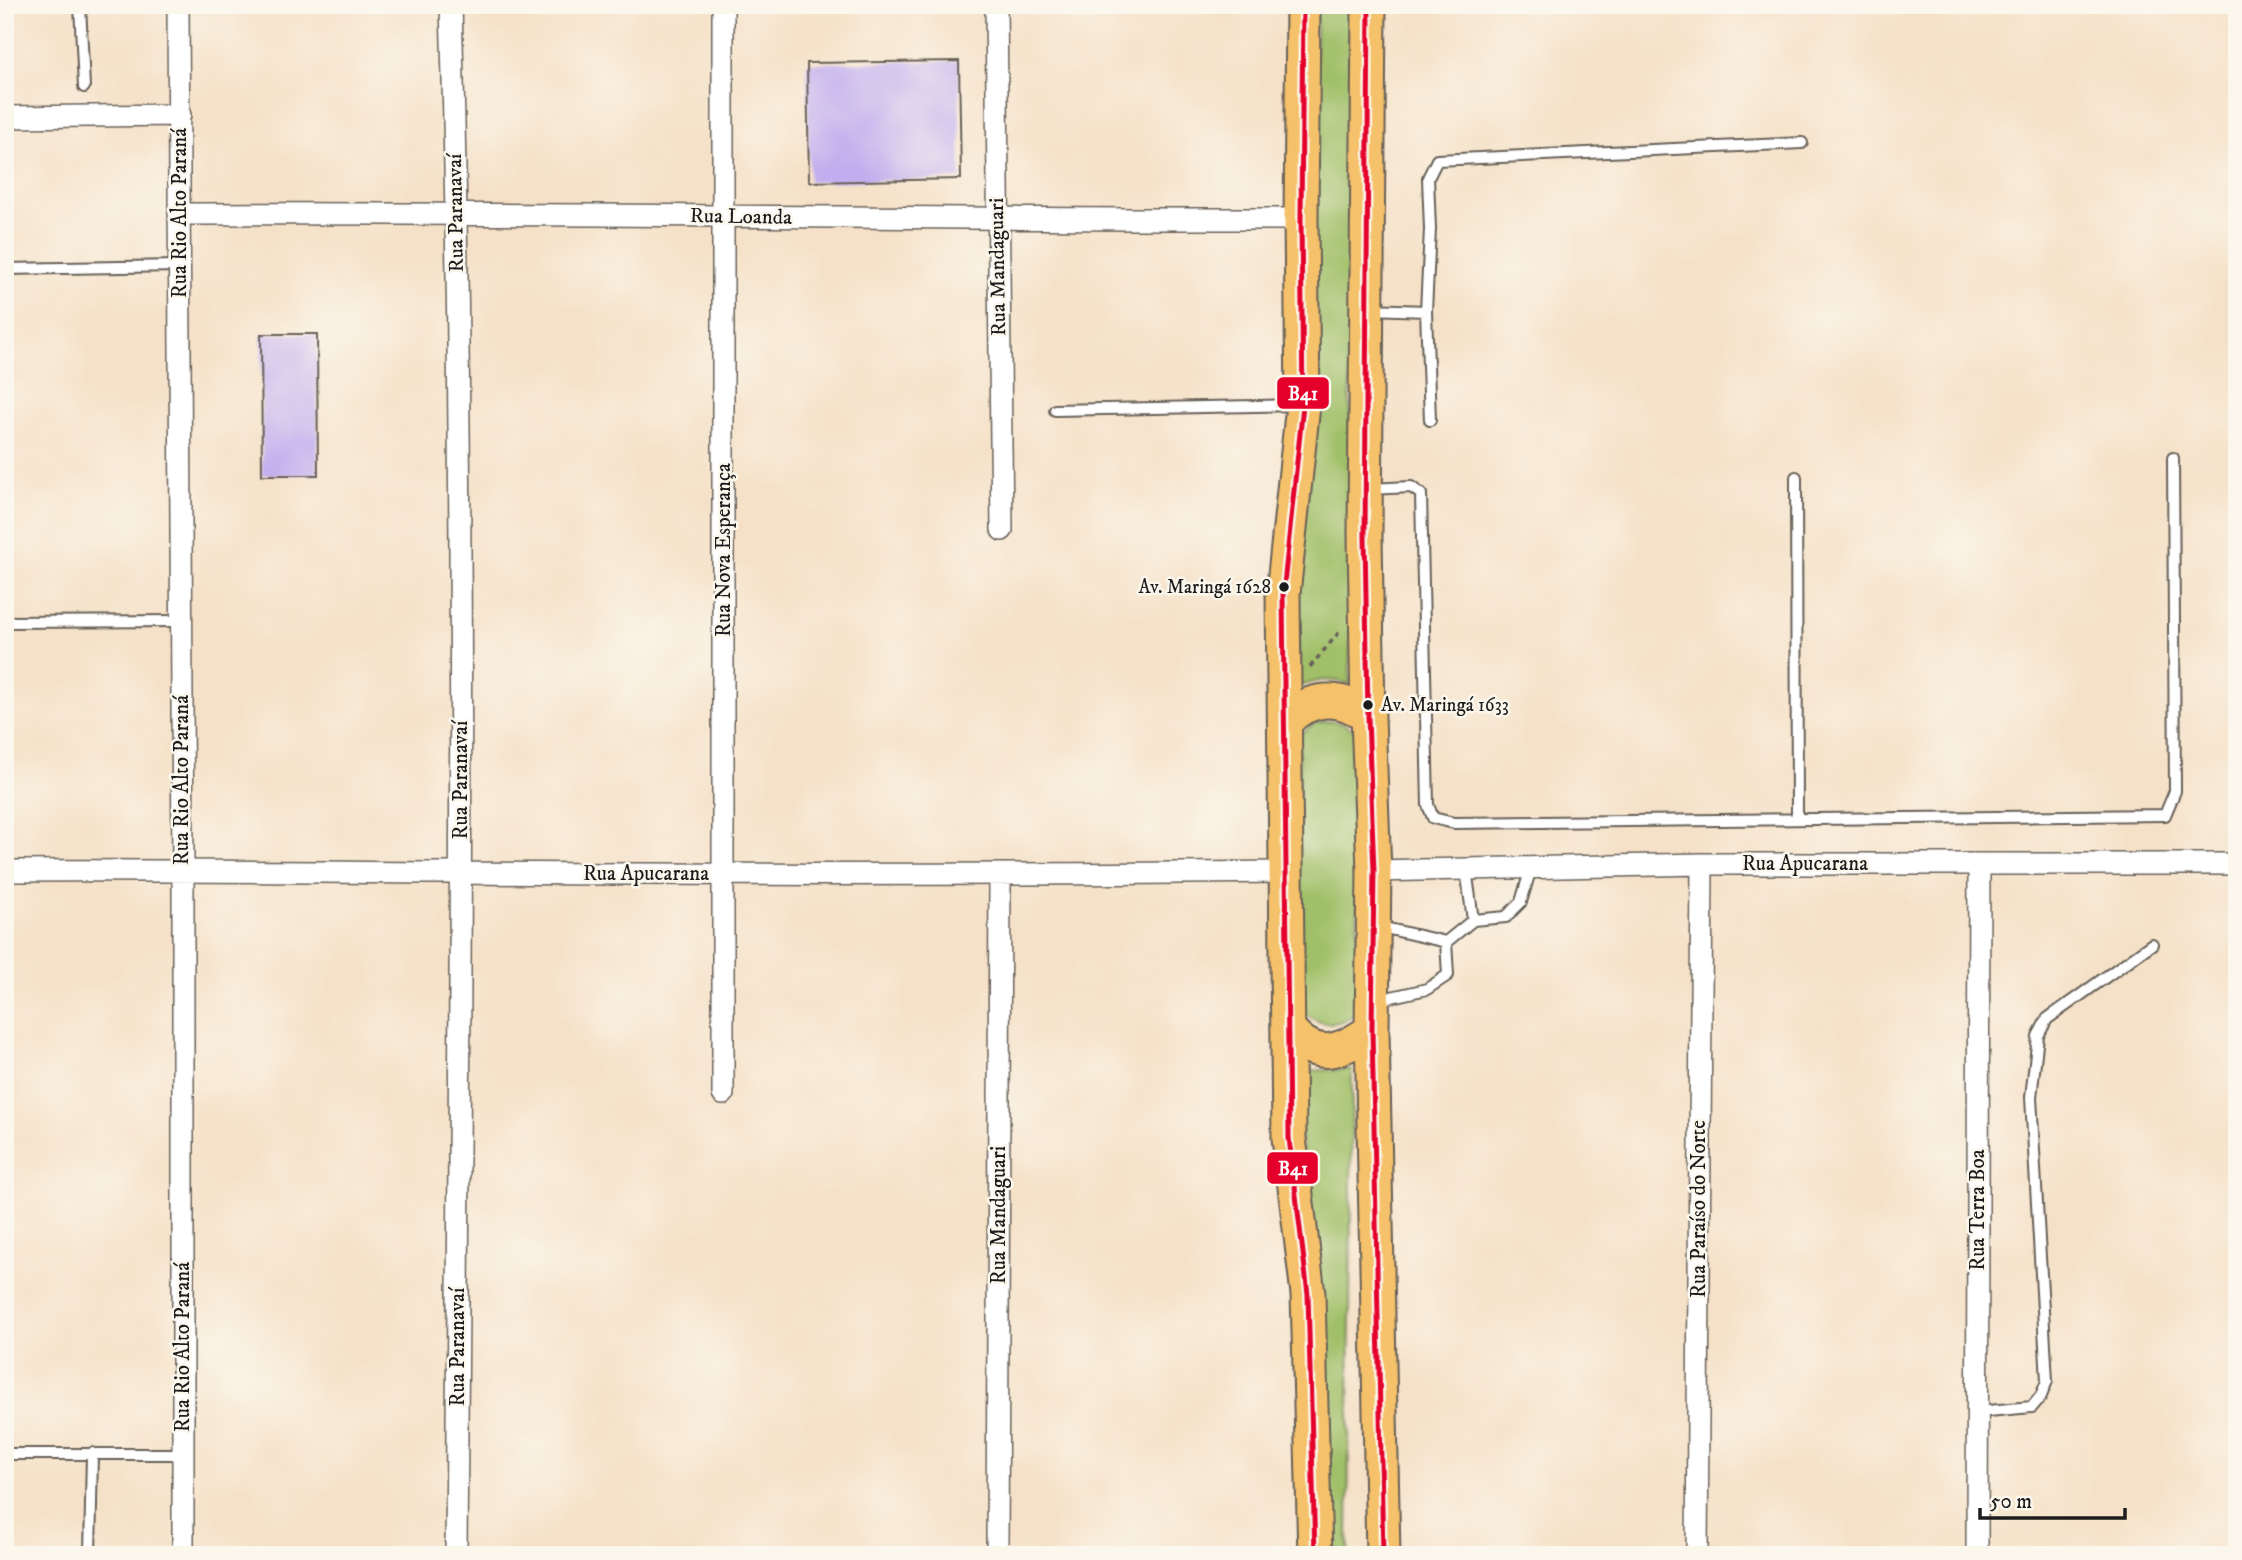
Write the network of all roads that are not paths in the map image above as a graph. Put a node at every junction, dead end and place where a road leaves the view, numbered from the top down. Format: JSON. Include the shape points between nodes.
{"nodes":[{"id":1,"x":80,"y":5,"type":"edge"},
{"id":2,"x":178,"y":5,"type":"edge"},
{"id":3,"x":451,"y":5,"type":"edge"},
{"id":4,"x":723,"y":5,"type":"edge"},
{"id":5,"x":996,"y":5,"type":"edge"},
{"id":6,"x":1303,"y":5,"type":"edge"},
{"id":7,"x":1369,"y":5,"type":"edge"},
{"id":8,"x":84,"y":87,"type":"dead end"},
{"id":9,"x":180,"y":115,"type":"junction"},
{"id":10,"x":5,"y":117,"type":"edge"},
{"id":11,"x":1802,"y":143,"type":"dead end"},
{"id":12,"x":457,"y":213,"type":"junction"},
{"id":13,"x":180,"y":214,"type":"junction"},
{"id":14,"x":725,"y":217,"type":"junction"},
{"id":15,"x":1301,"y":219,"type":"junction"},
{"id":16,"x":997,"y":220,"type":"junction"},
{"id":17,"x":179,"y":266,"type":"junction"},
{"id":18,"x":5,"y":269,"type":"edge"},
{"id":19,"x":1367,"y":309,"type":"junction"},
{"id":20,"x":1426,"y":311,"type":"junction"},
{"id":21,"x":1303,"y":405,"type":"junction"},
{"id":22,"x":1055,"y":410,"type":"dead end"},
{"id":23,"x":1430,"y":420,"type":"dead end"},
{"id":24,"x":2173,"y":458,"type":"dead end"},
{"id":25,"x":1797,"y":477,"type":"dead end"},
{"id":26,"x":1366,"y":490,"type":"junction"},
{"id":27,"x":1002,"y":530,"type":"dead end"},
{"id":28,"x":181,"y":621,"type":"junction"},
{"id":29,"x":5,"y":622,"type":"edge"},
{"id":30,"x":1368,"y":717,"type":"junction"},
{"id":31,"x":1286,"y":722,"type":"junction"},
{"id":32,"x":1797,"y":818,"type":"junction"},
{"id":33,"x":1702,"y":864,"type":"junction"},
{"id":34,"x":2237,"y":864,"type":"edge"},
{"id":35,"x":1979,"y":865,"type":"junction"},
{"id":36,"x":1531,"y":868,"type":"junction"},
{"id":37,"x":1466,"y":869,"type":"junction"},
{"id":38,"x":183,"y":870,"type":"junction"},
{"id":39,"x":5,"y":871,"type":"edge"},
{"id":40,"x":1374,"y":871,"type":"junction"},
{"id":41,"x":1286,"y":872,"type":"junction"},
{"id":42,"x":461,"y":873,"type":"junction"},
{"id":43,"x":724,"y":874,"type":"junction"},
{"id":44,"x":1000,"y":875,"type":"junction"},
{"id":45,"x":1473,"y":920,"type":"junction"},
{"id":46,"x":1373,"y":926,"type":"junction"},
{"id":47,"x":1446,"y":942,"type":"junction"},
{"id":48,"x":2152,"y":944,"type":"dead end"},
{"id":49,"x":1372,"y":1015,"type":"junction"},
{"id":50,"x":1288,"y":1028,"type":"junction"},
{"id":51,"x":723,"y":1094,"type":"dead end"},
{"id":52,"x":1977,"y":1412,"type":"junction"},
{"id":53,"x":92,"y":1453,"type":"junction"},
{"id":54,"x":5,"y":1454,"type":"edge"},
{"id":55,"x":182,"y":1454,"type":"junction"},
{"id":56,"x":90,"y":1555,"type":"edge"},
{"id":57,"x":183,"y":1555,"type":"edge"},
{"id":58,"x":456,"y":1555,"type":"edge"},
{"id":59,"x":998,"y":1555,"type":"edge"},
{"id":60,"x":1315,"y":1555,"type":"edge"},
{"id":61,"x":1383,"y":1555,"type":"edge"},
{"id":62,"x":1697,"y":1555,"type":"edge"},
{"id":63,"x":1976,"y":1555,"type":"edge"}],
"edges":[{"from":1,"to":8,"type":"lane"},
{"from":2,"to":9,"type":"street","name":"Rua Rio Alto Paraná"},
{"from":3,"to":12,"type":"street","name":"Rua Paranavaí"},
{"from":4,"to":14,"type":"street","name":"Rua Nova Esperança"},
{"from":5,"to":16,"type":"street","name":"Rua Mandaguari"},
{"from":6,"to":15,"type":"main road"},
{"from":7,"to":19,"type":"main road"},
{"from":9,"to":10,"type":"street"},
{"from":9,"to":13,"type":"street","name":"Rua Rio Alto Paraná"},
{"from":11,"to":20,"type":"lane","via":[[1437,160],[1428,178]]},
{"from":12,"to":13,"type":"street","name":"Rua Loanda"},
{"from":12,"to":14,"type":"street","name":"Rua Loanda"},
{"from":12,"to":42,"type":"street","name":"Rua Paranavaí"},
{"from":13,"to":17,"type":"street","name":"Rua Rio Alto Paraná"},
{"from":14,"to":16,"type":"street","name":"Rua Loanda"},
{"from":14,"to":43,"type":"street","name":"Rua Nova Esperança"},
{"from":15,"to":16,"type":"street","name":"Rua Loanda"},
{"from":15,"to":21,"type":"main road"},
{"from":16,"to":27,"type":"street","name":"Rua Mandaguari"},
{"from":17,"to":18,"type":"lane"},
{"from":17,"to":28,"type":"street","name":"Rua Rio Alto Paraná"},
{"from":19,"to":20,"type":"lane"},
{"from":19,"to":26,"type":"main road"},
{"from":20,"to":23,"type":"lane"},
{"from":21,"to":22,"type":"lane"},
{"from":21,"to":31,"type":"main road","via":[[1283,594]]},
{"from":24,"to":32,"type":"lane","via":[[2175,791],[2165,815]]},
{"from":25,"to":32,"type":"lane"},
{"from":26,"to":30,"type":"main road"},
{"from":26,"to":32,"type":"lane","via":[[1411,487],[1421,494],[1428,805],[1433,818],[1454,823]]},
{"from":28,"to":29,"type":"lane"},
{"from":28,"to":38,"type":"street","name":"Rua Rio Alto Paraná"},
{"from":30,"to":31,"type":"main road","via":[[1351,705],[1319,701],[1300,708]]},
{"from":30,"to":40,"type":"main road"},
{"from":31,"to":41,"type":"main road"},
{"from":33,"to":35,"type":"street","name":"Rua Apucarana"},
{"from":33,"to":36,"type":"street","name":"Rua Apucarana"},
{"from":33,"to":62,"type":"street","name":"Rua Paraíso do Norte"},
{"from":34,"to":35,"type":"street","name":"Rua Apucarana"},
{"from":35,"to":52,"type":"street","name":"Rua Terra Boa"},
{"from":36,"to":37,"type":"street","name":"Rua Apucarana"},
{"from":36,"to":45,"type":"lane","via":[[1521,902],[1506,917]]},
{"from":37,"to":40,"type":"street","name":"Rua Apucarana"},
{"from":37,"to":45,"type":"lane"},
{"from":38,"to":39,"type":"street","name":"Rua Apucarana"},
{"from":38,"to":42,"type":"street","name":"Rua Apucarana"},
{"from":38,"to":55,"type":"street","name":"Rua Rio Alto Paraná"},
{"from":40,"to":46,"type":"main road"},
{"from":41,"to":44,"type":"street","name":"Rua Apucarana"},
{"from":41,"to":50,"type":"main road"},
{"from":42,"to":43,"type":"street","name":"Rua Apucarana"},
{"from":42,"to":58,"type":"street","name":"Rua Paranavaí"},
{"from":43,"to":44,"type":"street","name":"Rua Apucarana"},
{"from":43,"to":51,"type":"street","name":"Rua Nova Esperança"},
{"from":44,"to":59,"type":"street","name":"Rua Mandaguari"},
{"from":45,"to":47,"type":"lane"},
{"from":46,"to":47,"type":"lane"},
{"from":46,"to":49,"type":"main road"},
{"from":47,"to":49,"type":"lane","via":[[1448,975]]},
{"from":48,"to":52,"type":"lane","via":[[2047,1019],[2038,1037],[2031,1097],[2047,1381],[2032,1407]]},
{"from":49,"to":50,"type":"main road","via":[[1349,1046],[1330,1051],[1312,1049]]},
{"from":49,"to":61,"type":"main road"},
{"from":50,"to":60,"type":"main road","via":[[1289,1138],[1308,1294]]},
{"from":52,"to":63,"type":"street","name":"Rua Terra Boa"},
{"from":53,"to":54,"type":"lane"},
{"from":53,"to":55,"type":"lane"},
{"from":53,"to":56,"type":"lane"},
{"from":55,"to":57,"type":"street","name":"Rua Rio Alto Paraná"}]}
